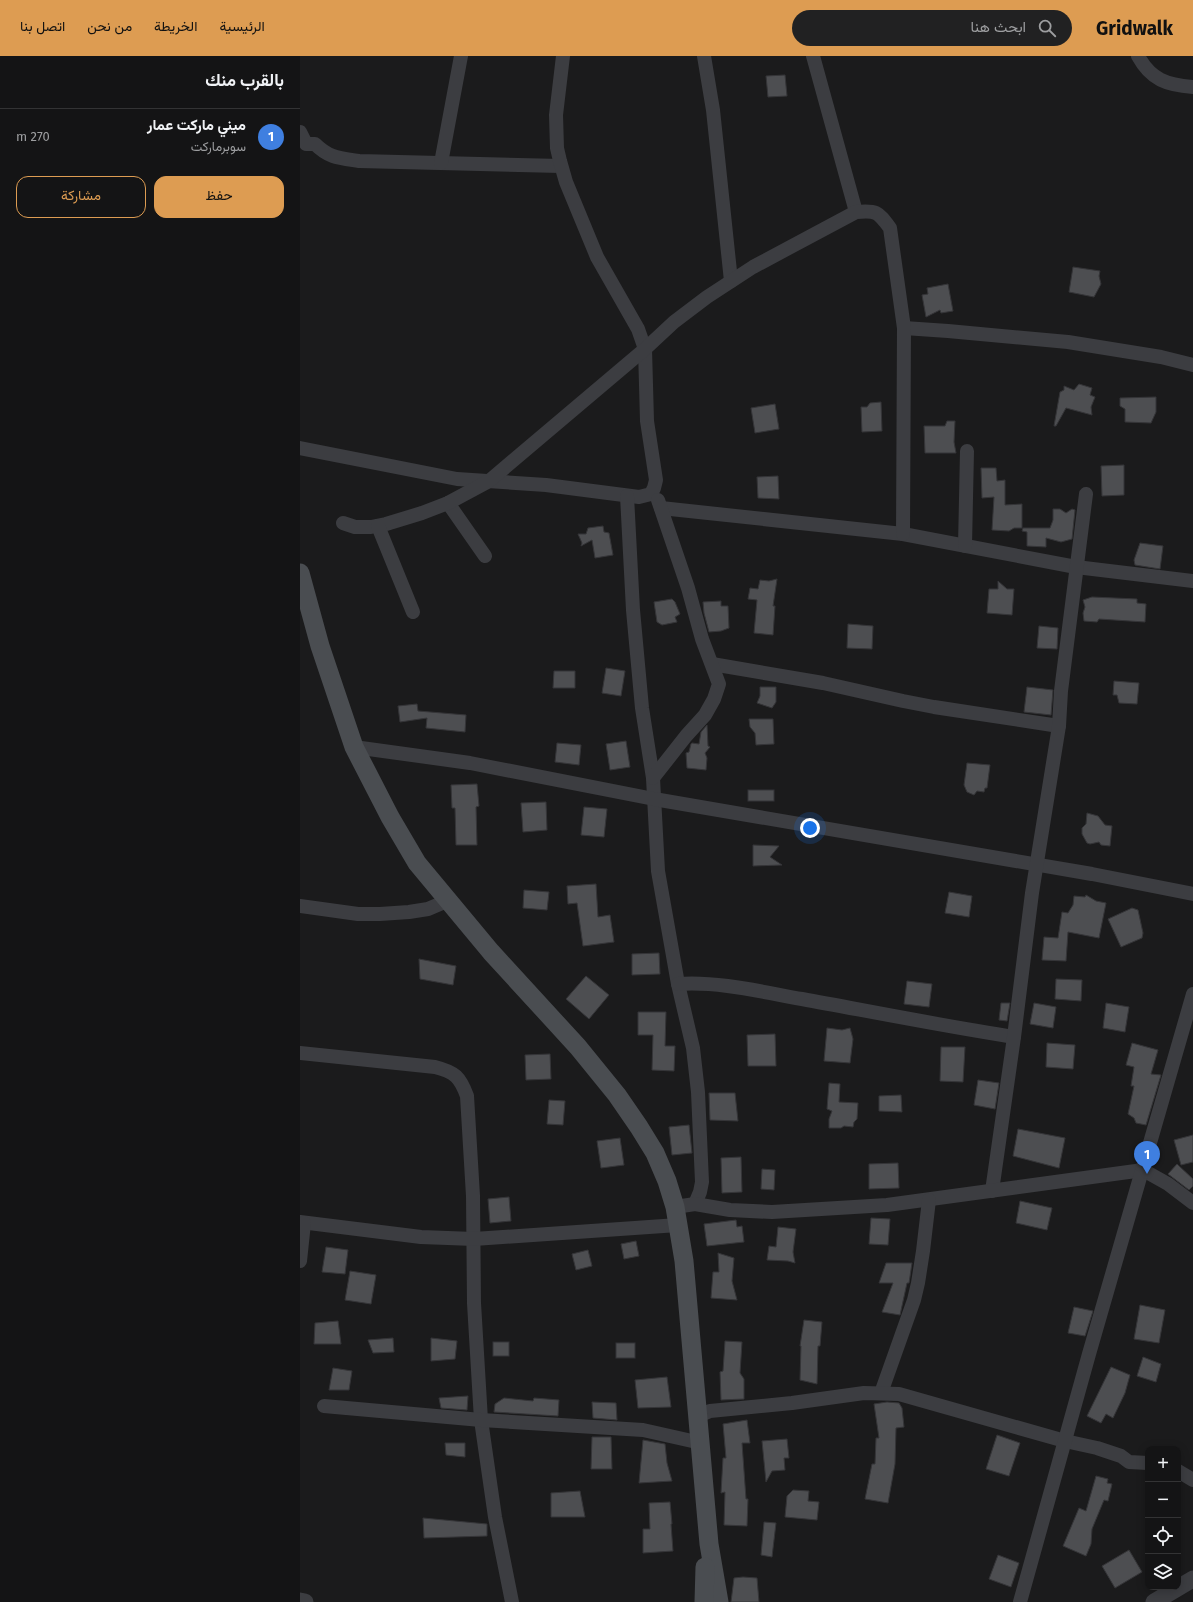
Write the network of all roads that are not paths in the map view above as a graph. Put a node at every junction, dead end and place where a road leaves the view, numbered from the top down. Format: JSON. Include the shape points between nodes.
{"nodes":[{"id":1,"x":461,"y":56,"type":"edge"},
{"id":2,"x":563,"y":56,"type":"edge"},
{"id":3,"x":704,"y":56,"type":"edge"},
{"id":4,"x":813,"y":56,"type":"edge"},
{"id":5,"x":1138,"y":56,"type":"edge"},
{"id":6,"x":1193,"y":87,"type":"edge"},
{"id":7,"x":300,"y":132,"type":"edge"},
{"id":8,"x":441,"y":163,"type":"junction"},
{"id":9,"x":561,"y":166,"type":"junction"},
{"id":10,"x":856,"y":212,"type":"junction"},
{"id":11,"x":731,"y":281,"type":"junction"},
{"id":12,"x":904,"y":328,"type":"junction"},
{"id":13,"x":645,"y":350,"type":"junction"},
{"id":14,"x":1193,"y":365,"type":"edge"},
{"id":15,"x":300,"y":448,"type":"edge"},
{"id":16,"x":967,"y":451,"type":"dead end"},
{"id":17,"x":489,"y":481,"type":"junction"},
{"id":18,"x":651,"y":494,"type":"junction"},
{"id":19,"x":1086,"y":494,"type":"dead end"},
{"id":20,"x":628,"y":496,"type":"junction"},
{"id":21,"x":448,"y":503,"type":"junction"},
{"id":22,"x":661,"y":508,"type":"junction"},
{"id":23,"x":343,"y":523,"type":"dead end"},
{"id":24,"x":378,"y":526,"type":"junction"},
{"id":25,"x":903,"y":534,"type":"junction"},
{"id":26,"x":965,"y":546,"type":"junction"},
{"id":27,"x":485,"y":556,"type":"dead end"},
{"id":28,"x":1076,"y":567,"type":"junction"},
{"id":29,"x":300,"y":573,"type":"edge"},
{"id":30,"x":1193,"y":581,"type":"edge"},
{"id":31,"x":413,"y":612,"type":"dead end"},
{"id":32,"x":712,"y":664,"type":"junction"},
{"id":33,"x":1059,"y":726,"type":"junction"},
{"id":34,"x":354,"y":748,"type":"junction"},
{"id":35,"x":653,"y":778,"type":"junction"},
{"id":36,"x":654,"y":799,"type":"junction"},
{"id":37,"x":1037,"y":865,"type":"junction"},
{"id":38,"x":1193,"y":894,"type":"edge"},
{"id":39,"x":449,"y":900,"type":"junction"},
{"id":40,"x":300,"y":906,"type":"edge"},
{"id":41,"x":678,"y":984,"type":"junction"},
{"id":42,"x":1193,"y":994,"type":"edge"},
{"id":43,"x":1014,"y":1037,"type":"junction"},
{"id":44,"x":300,"y":1054,"type":"edge"},
{"id":45,"x":1143,"y":1170,"type":"junction"},
{"id":46,"x":992,"y":1191,"type":"junction"},
{"id":47,"x":928,"y":1200,"type":"junction"},
{"id":48,"x":1193,"y":1203,"type":"edge"},
{"id":49,"x":695,"y":1204,"type":"junction"},
{"id":50,"x":677,"y":1216,"type":"junction"},
{"id":51,"x":302,"y":1223,"type":"edge"},
{"id":52,"x":474,"y":1239,"type":"junction"},
{"id":53,"x":300,"y":1261,"type":"edge"},
{"id":54,"x":881,"y":1392,"type":"junction"},
{"id":55,"x":324,"y":1406,"type":"dead end"},
{"id":56,"x":698,"y":1416,"type":"junction"},
{"id":57,"x":481,"y":1420,"type":"junction"},
{"id":58,"x":1065,"y":1441,"type":"junction"},
{"id":59,"x":701,"y":1443,"type":"junction"},
{"id":60,"x":1145,"y":1463,"type":"edge"},
{"id":61,"x":1181,"y":1473,"type":"edge"},
{"id":62,"x":1193,"y":1480,"type":"edge"},
{"id":63,"x":710,"y":1544,"type":"junction"},
{"id":64,"x":1193,"y":1579,"type":"edge"},
{"id":65,"x":300,"y":1601,"type":"edge"},
{"id":66,"x":305,"y":1602,"type":"edge"},
{"id":67,"x":512,"y":1602,"type":"edge"},
{"id":68,"x":704,"y":1602,"type":"edge"},
{"id":69,"x":719,"y":1602,"type":"edge"},
{"id":70,"x":1020,"y":1602,"type":"edge"},
{"id":71,"x":1154,"y":1602,"type":"edge"}],
"edges":[{"from":1,"to":8,"type":"street"},
{"from":2,"to":9,"type":"street","via":[[556,115],[557,148]]},
{"from":3,"to":11,"type":"street","via":[[713,110]]},
{"from":4,"to":10,"type":"street"},
{"from":5,"to":6,"type":"street","via":[[1147,70],[1158,79]]},
{"from":7,"to":8,"type":"street","via":[[306,144],[315,144],[329,155],[338,158]]},
{"from":8,"to":9,"type":"street"},
{"from":9,"to":13,"type":"street","via":[[597,256],[638,330]]},
{"from":10,"to":11,"type":"street"},
{"from":10,"to":12,"type":"street","via":[[872,210],[882,217],[890,228]]},
{"from":11,"to":13,"type":"street","via":[[674,322]]},
{"from":12,"to":14,"type":"street","via":[[1068,342],[1161,357]]},
{"from":12,"to":25,"type":"street"},
{"from":13,"to":17,"type":"street"},
{"from":13,"to":18,"type":"street","via":[[648,421],[656,480]]},
{"from":15,"to":17,"type":"street","via":[[457,479]]},
{"from":16,"to":26,"type":"street"},
{"from":17,"to":20,"type":"street","via":[[546,485]]},
{"from":17,"to":21,"type":"street"},
{"from":18,"to":20,"type":"street"},
{"from":18,"to":22,"type":"street","via":[[658,500]]},
{"from":19,"to":28,"type":"street"},
{"from":20,"to":35,"type":"street","via":[[633,610],[642,708]]},
{"from":21,"to":24,"type":"street"},
{"from":21,"to":27,"type":"street"},
{"from":22,"to":25,"type":"street"},
{"from":22,"to":32,"type":"street"},
{"from":23,"to":24,"type":"street","via":[[355,527]]},
{"from":24,"to":31,"type":"street"},
{"from":25,"to":26,"type":"street"},
{"from":26,"to":28,"type":"street"},
{"from":28,"to":30,"type":"street"},
{"from":28,"to":33,"type":"street"},
{"from":29,"to":34,"type":"main road","via":[[320,646]]},
{"from":32,"to":33,"type":"street","via":[[823,683],[934,707]]},
{"from":32,"to":35,"type":"street","via":[[719,684],[714,699],[705,714]]},
{"from":33,"to":37,"type":"street"},
{"from":34,"to":36,"type":"street","via":[[470,763]]},
{"from":34,"to":39,"type":"main road","via":[[390,817],[418,863]]},
{"from":35,"to":36,"type":"street"},
{"from":36,"to":37,"type":"street"},
{"from":36,"to":41,"type":"street","via":[[658,871]]},
{"from":37,"to":38,"type":"street"},
{"from":37,"to":43,"type":"street"},
{"from":39,"to":40,"type":"street","via":[[428,909],[380,914],[358,914]]},
{"from":39,"to":50,"type":"main road","via":[[491,952],[578,1047],[617,1095],[655,1153],[667,1181]]},
{"from":41,"to":43,"type":"street","via":[[707,984],[759,991]]},
{"from":41,"to":49,"type":"street","via":[[692,1048],[698,1092],[702,1182]]},
{"from":42,"to":45,"type":"street"},
{"from":43,"to":46,"type":"street"},
{"from":44,"to":52,"type":"street","via":[[435,1068],[449,1070],[456,1076],[467,1096]]},
{"from":45,"to":46,"type":"street"},
{"from":45,"to":48,"type":"street"},
{"from":45,"to":58,"type":"street"},
{"from":46,"to":47,"type":"street"},
{"from":47,"to":49,"type":"street","via":[[887,1206],[772,1212],[730,1210]]},
{"from":47,"to":54,"type":"street","via":[[914,1300]]},
{"from":49,"to":50,"type":"street"},
{"from":50,"to":52,"type":"street"},
{"from":50,"to":56,"type":"main road","via":[[684,1261]]},
{"from":51,"to":52,"type":"street","via":[[421,1237]]},
{"from":51,"to":53,"type":"street"},
{"from":52,"to":57,"type":"street","via":[[474,1303]]},
{"from":54,"to":56,"type":"street","via":[[710,1411]]},
{"from":54,"to":58,"type":"street","via":[[909,1397]]},
{"from":55,"to":57,"type":"street"},
{"from":56,"to":59,"type":"main road"},
{"from":57,"to":59,"type":"street","via":[[643,1430]]},
{"from":57,"to":67,"type":"street","via":[[495,1517]]},
{"from":58,"to":60,"type":"street","via":[[1121,1456],[1129,1462]]},
{"from":58,"to":70,"type":"street"},
{"from":59,"to":63,"type":"main road"},
{"from":61,"to":62,"type":"street"},
{"from":63,"to":68,"type":"main road","via":[[705,1570]]},
{"from":63,"to":69,"type":"main road"},
{"from":64,"to":71,"type":"street"},
{"from":65,"to":66,"type":"street"}]}
